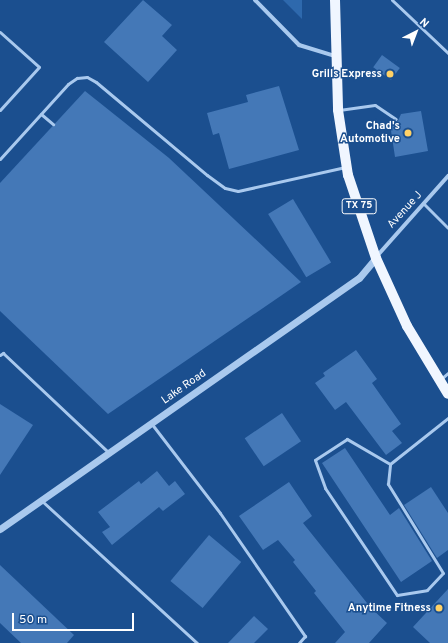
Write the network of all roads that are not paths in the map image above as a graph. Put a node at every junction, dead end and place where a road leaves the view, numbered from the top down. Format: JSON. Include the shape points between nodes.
{"nodes":[{"id":1,"x":255,"y":0,"type":"edge"},
{"id":2,"x":335,"y":0,"type":"edge"},
{"id":3,"x":392,"y":0,"type":"edge"},
{"id":4,"x":0,"y":32,"type":"edge"},
{"id":5,"x":448,"y":53,"type":"edge"},
{"id":6,"x":335,"y":56,"type":"junction"},
{"id":7,"x":0,"y":110,"type":"edge"},
{"id":8,"x":338,"y":110,"type":"junction"},
{"id":9,"x":41,"y":114,"type":"junction"},
{"id":10,"x":396,"y":119,"type":"dead end"},
{"id":11,"x":53,"y":124,"type":"dead end"},
{"id":12,"x":0,"y":159,"type":"edge"},
{"id":13,"x":347,"y":166,"type":"junction"},
{"id":14,"x":448,"y":176,"type":"edge"},
{"id":15,"x":423,"y":203,"type":"junction"},
{"id":16,"x":448,"y":228,"type":"edge"},
{"id":17,"x":376,"y":258,"type":"junction"},
{"id":18,"x":1,"y":352,"type":"edge"},
{"id":19,"x":448,"y":373,"type":"edge"},
{"id":20,"x":439,"y":380,"type":"junction"},
{"id":21,"x":448,"y":394,"type":"edge"},
{"id":22,"x":448,"y":418,"type":"edge"},
{"id":23,"x":151,"y":424,"type":"junction"},
{"id":24,"x":110,"y":454,"type":"junction"},
{"id":25,"x":390,"y":464,"type":"junction"},
{"id":26,"x":41,"y":500,"type":"junction"},
{"id":27,"x":0,"y":529,"type":"edge"},
{"id":28,"x":197,"y":643,"type":"edge"},
{"id":29,"x":299,"y":643,"type":"edge"}],
"edges":[{"from":1,"to":6,"type":"street","via":[[299,45]]},
{"from":2,"to":6,"type":"main road","number":"TX 75"},
{"from":3,"to":5,"type":"lane"},
{"from":4,"to":7,"type":"lane","via":[[39,67]]},
{"from":6,"to":8,"type":"main road","number":"TX 75"},
{"from":8,"to":10,"type":"lane","via":[[375,105]]},
{"from":8,"to":13,"type":"main road","number":"TX 75"},
{"from":9,"to":11,"type":"lane"},
{"from":9,"to":12,"type":"lane"},
{"from":9,"to":13,"type":"lane","via":[[68,84],[77,78],[86,77],[96,82],[225,188],[245,190]]},
{"from":13,"to":17,"type":"main road","number":"TX 75"},
{"from":14,"to":15,"type":"street","name":"Avenue J"},
{"from":15,"to":16,"type":"lane"},
{"from":15,"to":17,"type":"street","name":"Avenue J"},
{"from":17,"to":20,"type":"main road","number":"TX 75","via":[[407,326]]},
{"from":17,"to":23,"type":"street","name":"Lake Road","via":[[359,278]]},
{"from":18,"to":24,"type":"lane"},
{"from":19,"to":20,"type":"lane"},
{"from":20,"to":21,"type":"main road","number":"TX 75"},
{"from":22,"to":25,"type":"lane"},
{"from":23,"to":24,"type":"street","name":"Lake Road"},
{"from":23,"to":29,"type":"lane","via":[[220,513],[305,636]]},
{"from":24,"to":26,"type":"street","name":"Lake Road"},
{"from":25,"to":25,"type":"lane","via":[[388,484],[443,573],[427,590],[397,595],[325,488],[315,460],[347,439]]},
{"from":26,"to":27,"type":"street","name":"Lake Road"},
{"from":26,"to":28,"type":"lane"}]}
